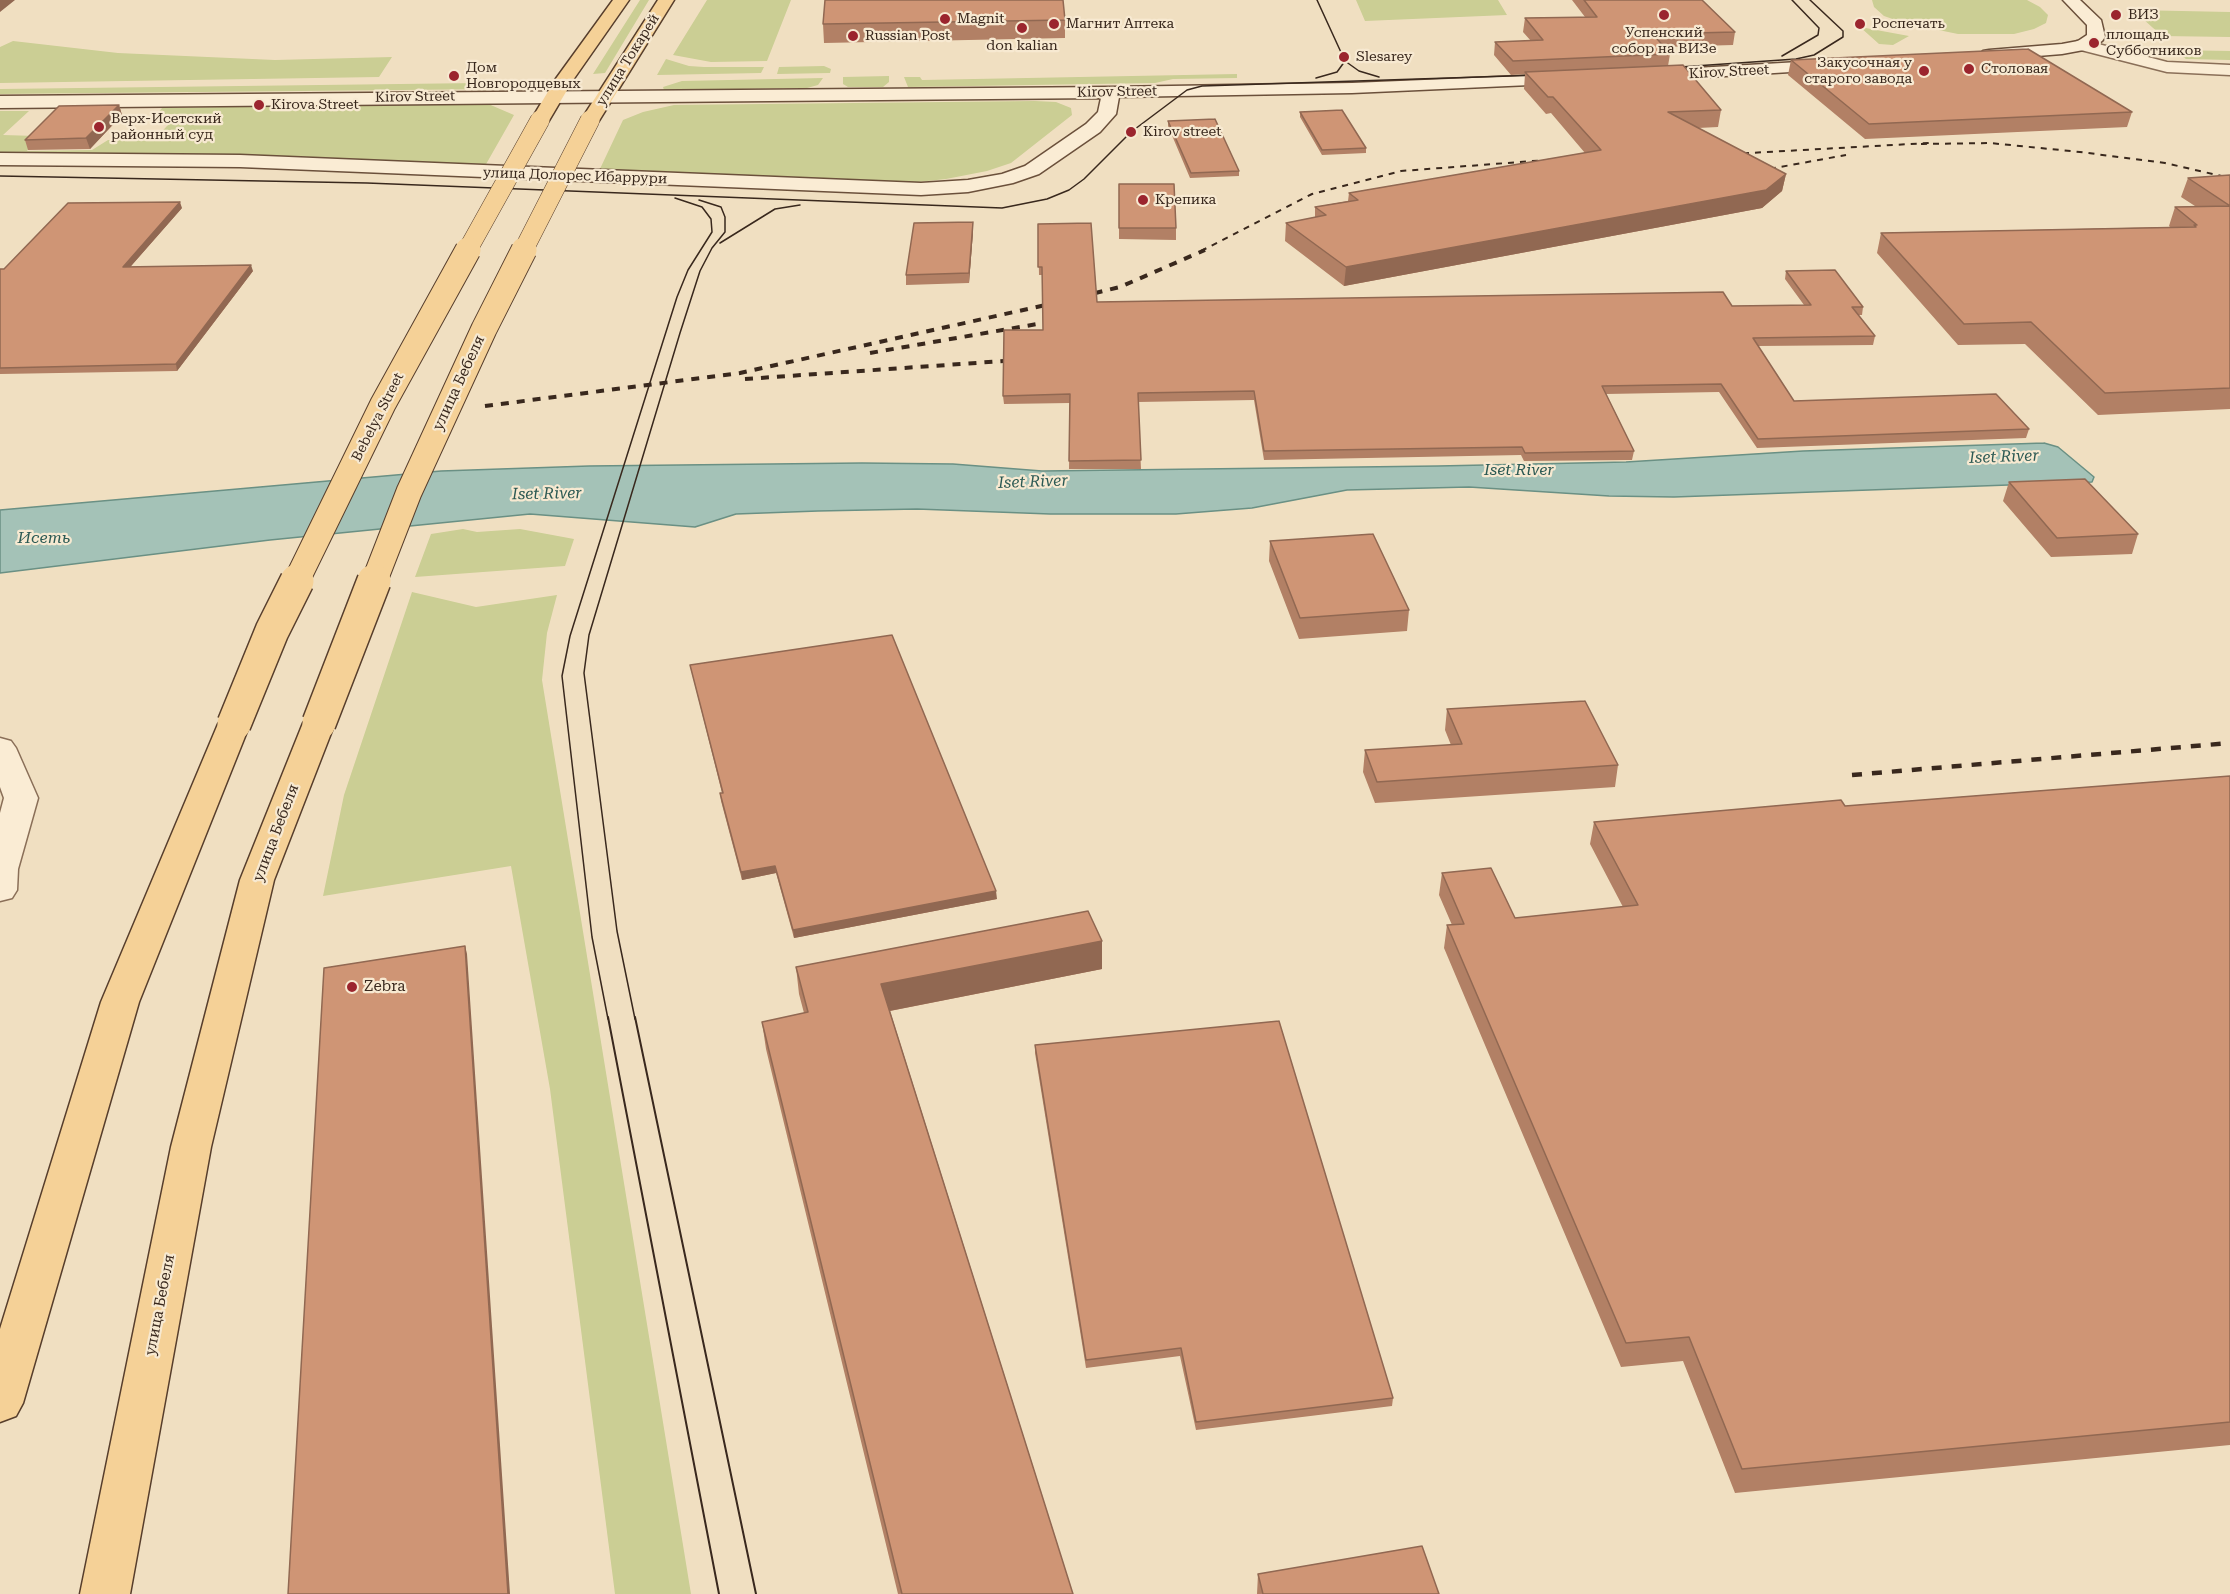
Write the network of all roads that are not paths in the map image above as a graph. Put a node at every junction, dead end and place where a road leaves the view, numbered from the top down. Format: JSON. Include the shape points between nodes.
{"nodes":[{"id":1,"x":621,"y":0,"type":"edge"},
{"id":2,"x":666,"y":0,"type":"edge"},
{"id":3,"x":2071,"y":0,"type":"edge"},
{"id":4,"x":2083,"y":45,"type":"junction"},
{"id":5,"x":1972,"y":56,"type":"edge"},
{"id":6,"x":1848,"y":63,"type":"edge"},
{"id":7,"x":2230,"y":70,"type":"edge"},
{"id":8,"x":1622,"y":77,"type":"edge"},
{"id":9,"x":1587,"y":78,"type":"edge"},
{"id":10,"x":1112,"y":92,"type":"junction"},
{"id":11,"x":555,"y":96,"type":"junction"},
{"id":12,"x":604,"y":96,"type":"junction"},
{"id":13,"x":0,"y":102,"type":"edge"},
{"id":14,"x":590,"y":120,"type":"joint"},
{"id":15,"x":0,"y":159,"type":"edge"},
{"id":16,"x":0,"y":748,"type":"edge"},
{"id":17,"x":0,"y":890,"type":"edge"},
{"id":18,"x":0,"y":1403,"type":"edge"},
{"id":19,"x":105,"y":1594,"type":"edge"}],
"edges":[{"from":1,"to":11,"type":"main road"},
{"from":2,"to":12,"type":"main road","name":"улица Токарей"},
{"from":3,"to":4,"type":"main road","via":[[2095,24],[2096,37]]},
{"from":4,"to":5,"type":"main road"},
{"from":4,"to":7,"type":"main road","via":[[2167,67]]},
{"from":6,"to":8,"type":"main road","name":"Kirov Street"},
{"from":9,"to":10,"type":"main road","name":"Kirov Street","via":[[1364,88]]},
{"from":10,"to":12,"type":"main road","name":"Kirov Street"},
{"from":10,"to":15,"type":"main road","name":"улица Долорес Ибаррури","via":[[1107,114],[1094,128],[1032,170],[968,186],[921,189],[240,161]]},
{"from":11,"to":12,"type":"main road","name":"Kirov Street"},
{"from":11,"to":13,"type":"main road","name":"Kirov Street"},
{"from":11,"to":18,"type":"main road","name":"Bebelya Street","bridge":true,"via":[[383,404],[272,631],[120,1002]]},
{"from":12,"to":14,"type":"main road","name":"улица Токарей"},
{"from":14,"to":19,"type":"main road","name":"улица Бебеля","bridge":true,"via":[[484,328],[409,492],[257,880],[191,1147]]},
{"from":16,"to":17,"type":"main road","via":[[21,798],[1,869]]}]}
